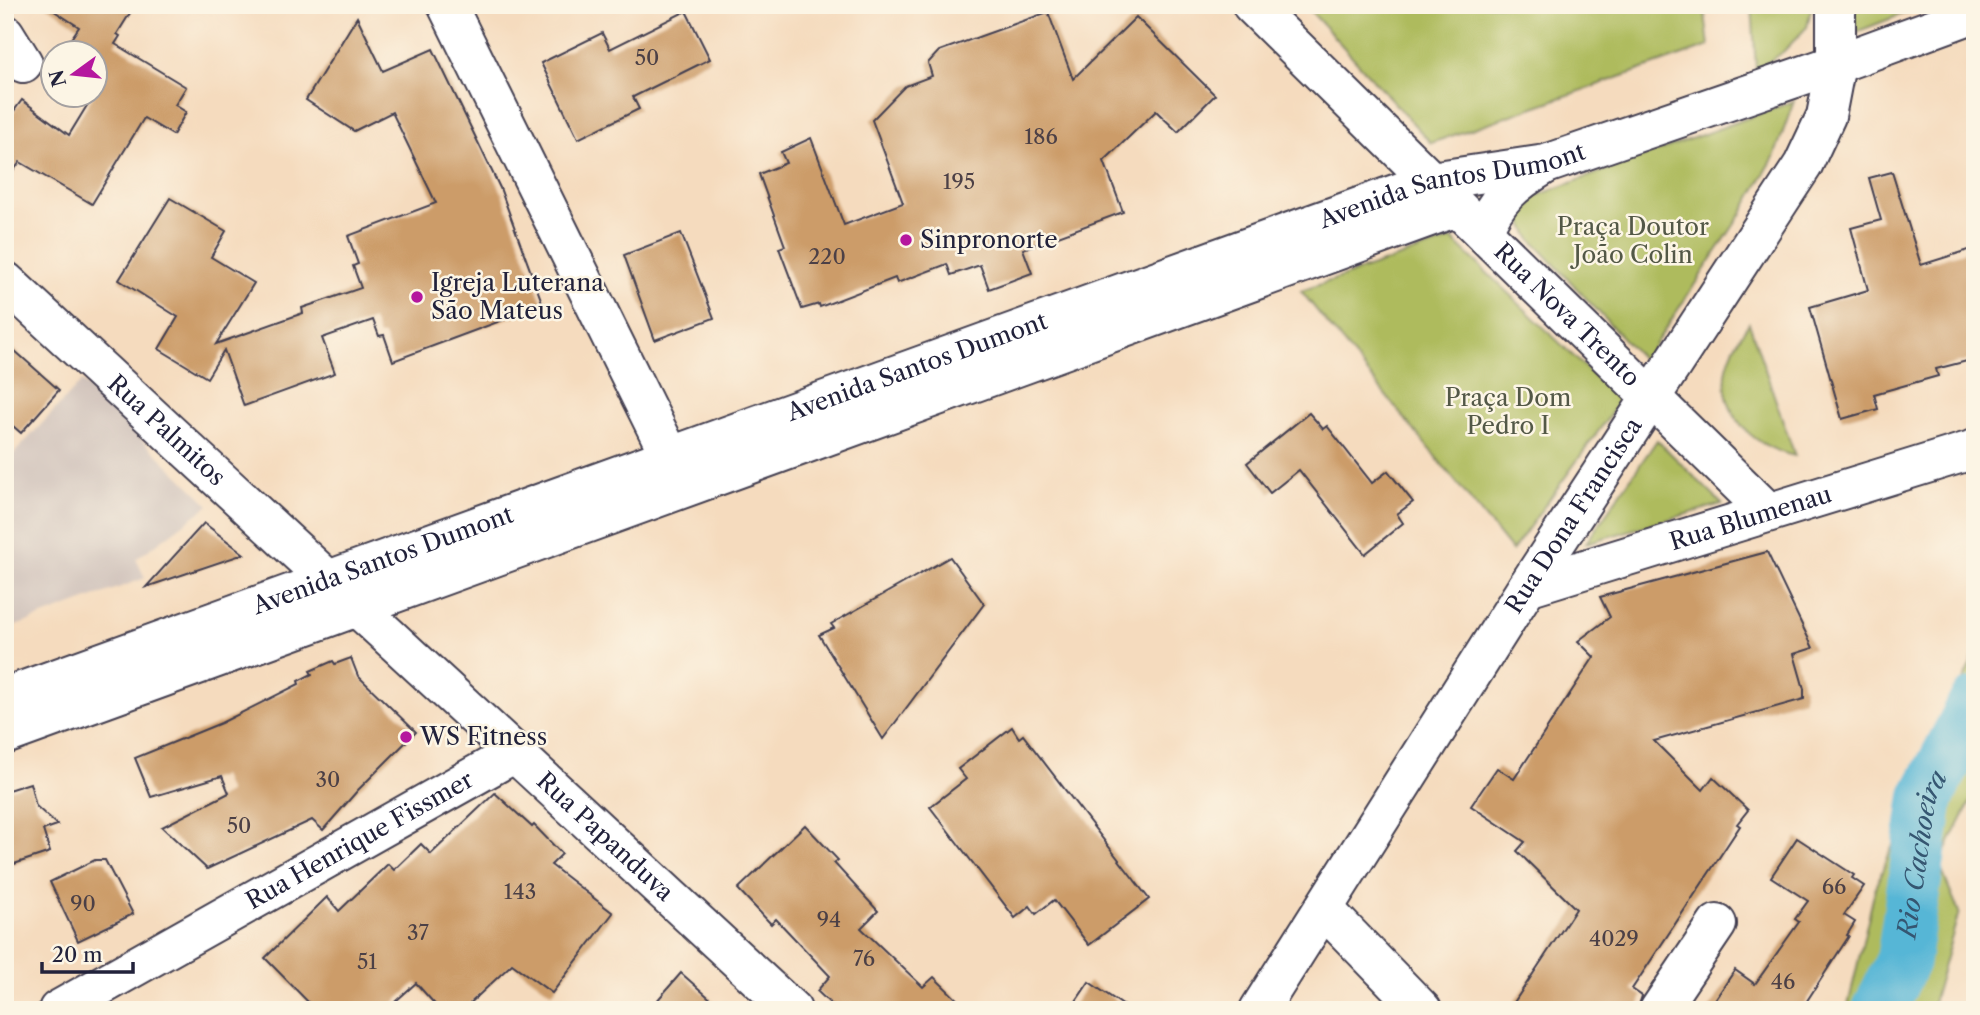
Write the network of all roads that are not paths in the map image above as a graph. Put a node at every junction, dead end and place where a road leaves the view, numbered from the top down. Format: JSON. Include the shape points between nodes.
{"nodes":[{"id":1,"x":447,"y":5,"type":"edge"},
{"id":2,"x":1252,"y":5,"type":"edge"},
{"id":3,"x":1836,"y":5,"type":"edge"},
{"id":4,"x":1975,"y":13,"type":"edge"},
{"id":5,"x":1836,"y":64,"type":"junction"},
{"id":6,"x":1546,"y":164,"type":"junction"},
{"id":7,"x":1457,"y":207,"type":"junction"},
{"id":8,"x":5,"y":281,"type":"edge"},
{"id":9,"x":1651,"y":398,"type":"junction"},
{"id":10,"x":1975,"y":449,"type":"edge"},
{"id":11,"x":670,"y":456,"type":"junction"},
{"id":12,"x":1768,"y":512,"type":"junction"},
{"id":13,"x":328,"y":580,"type":"junction"},
{"id":14,"x":1527,"y":587,"type":"junction"},
{"id":15,"x":357,"y":607,"type":"junction"},
{"id":16,"x":5,"y":697,"type":"edge"},
{"id":17,"x":5,"y":735,"type":"edge"},
{"id":18,"x":515,"y":753,"type":"junction"},
{"id":19,"x":1324,"y":909,"type":"junction"},
{"id":20,"x":1717,"y":924,"type":"dead end"},
{"id":21,"x":58,"y":1010,"type":"edge"},
{"id":22,"x":792,"y":1010,"type":"edge"},
{"id":23,"x":1259,"y":1010,"type":"edge"},
{"id":24,"x":1422,"y":1010,"type":"edge"},
{"id":25,"x":1658,"y":1010,"type":"edge"}],
"edges":[{"from":1,"to":11,"type":"main road"},
{"from":2,"to":7,"type":"main road","name":"Rua Nova Trento"},
{"from":3,"to":5,"type":"main road","name":"Rua Dona Francisca"},
{"from":4,"to":5,"type":"main road","name":"Avenida Santos Dumont"},
{"from":5,"to":6,"type":"main road","name":"Avenida Santos Dumont"},
{"from":5,"to":9,"type":"main road","name":"Rua Dona Francisca","via":[[1826,116],[1803,165]]},
{"from":6,"to":7,"type":"main road","name":"Avenida Santos Dumont"},
{"from":6,"to":7,"type":"main road","via":[[1504,194],[1488,219]]},
{"from":7,"to":9,"type":"main road","name":"Rua Nova Trento"},
{"from":7,"to":11,"type":"main road","name":"Avenida Santos Dumont"},
{"from":7,"to":15,"type":"main road","name":"Avenida Santos Dumont"},
{"from":8,"to":13,"type":"main road","name":"Rua Palmitos"},
{"from":9,"to":12,"type":"main road","name":"Rua Nova Trento"},
{"from":9,"to":14,"type":"main road","name":"Rua Dona Francisca"},
{"from":10,"to":12,"type":"main road","name":"Rua Blumenau"},
{"from":11,"to":13,"type":"main road","name":"Avenida Santos Dumont"},
{"from":12,"to":14,"type":"main road","name":"Rua Blumenau"},
{"from":13,"to":16,"type":"main road","name":"Avenida Santos Dumont"},
{"from":14,"to":19,"type":"main road","name":"Rua Dona Francisca"},
{"from":15,"to":17,"type":"main road","name":"Avenida Santos Dumont"},
{"from":15,"to":18,"type":"main road","name":"Rua Papanduva"},
{"from":18,"to":21,"type":"main road","name":"Rua Henrique Fissmer"},
{"from":18,"to":22,"type":"main road","name":"Rua Papanduva"},
{"from":19,"to":23,"type":"main road","name":"Rua Dona Francisca"},
{"from":19,"to":24,"type":"main road"},
{"from":20,"to":25,"type":"main road"}]}
